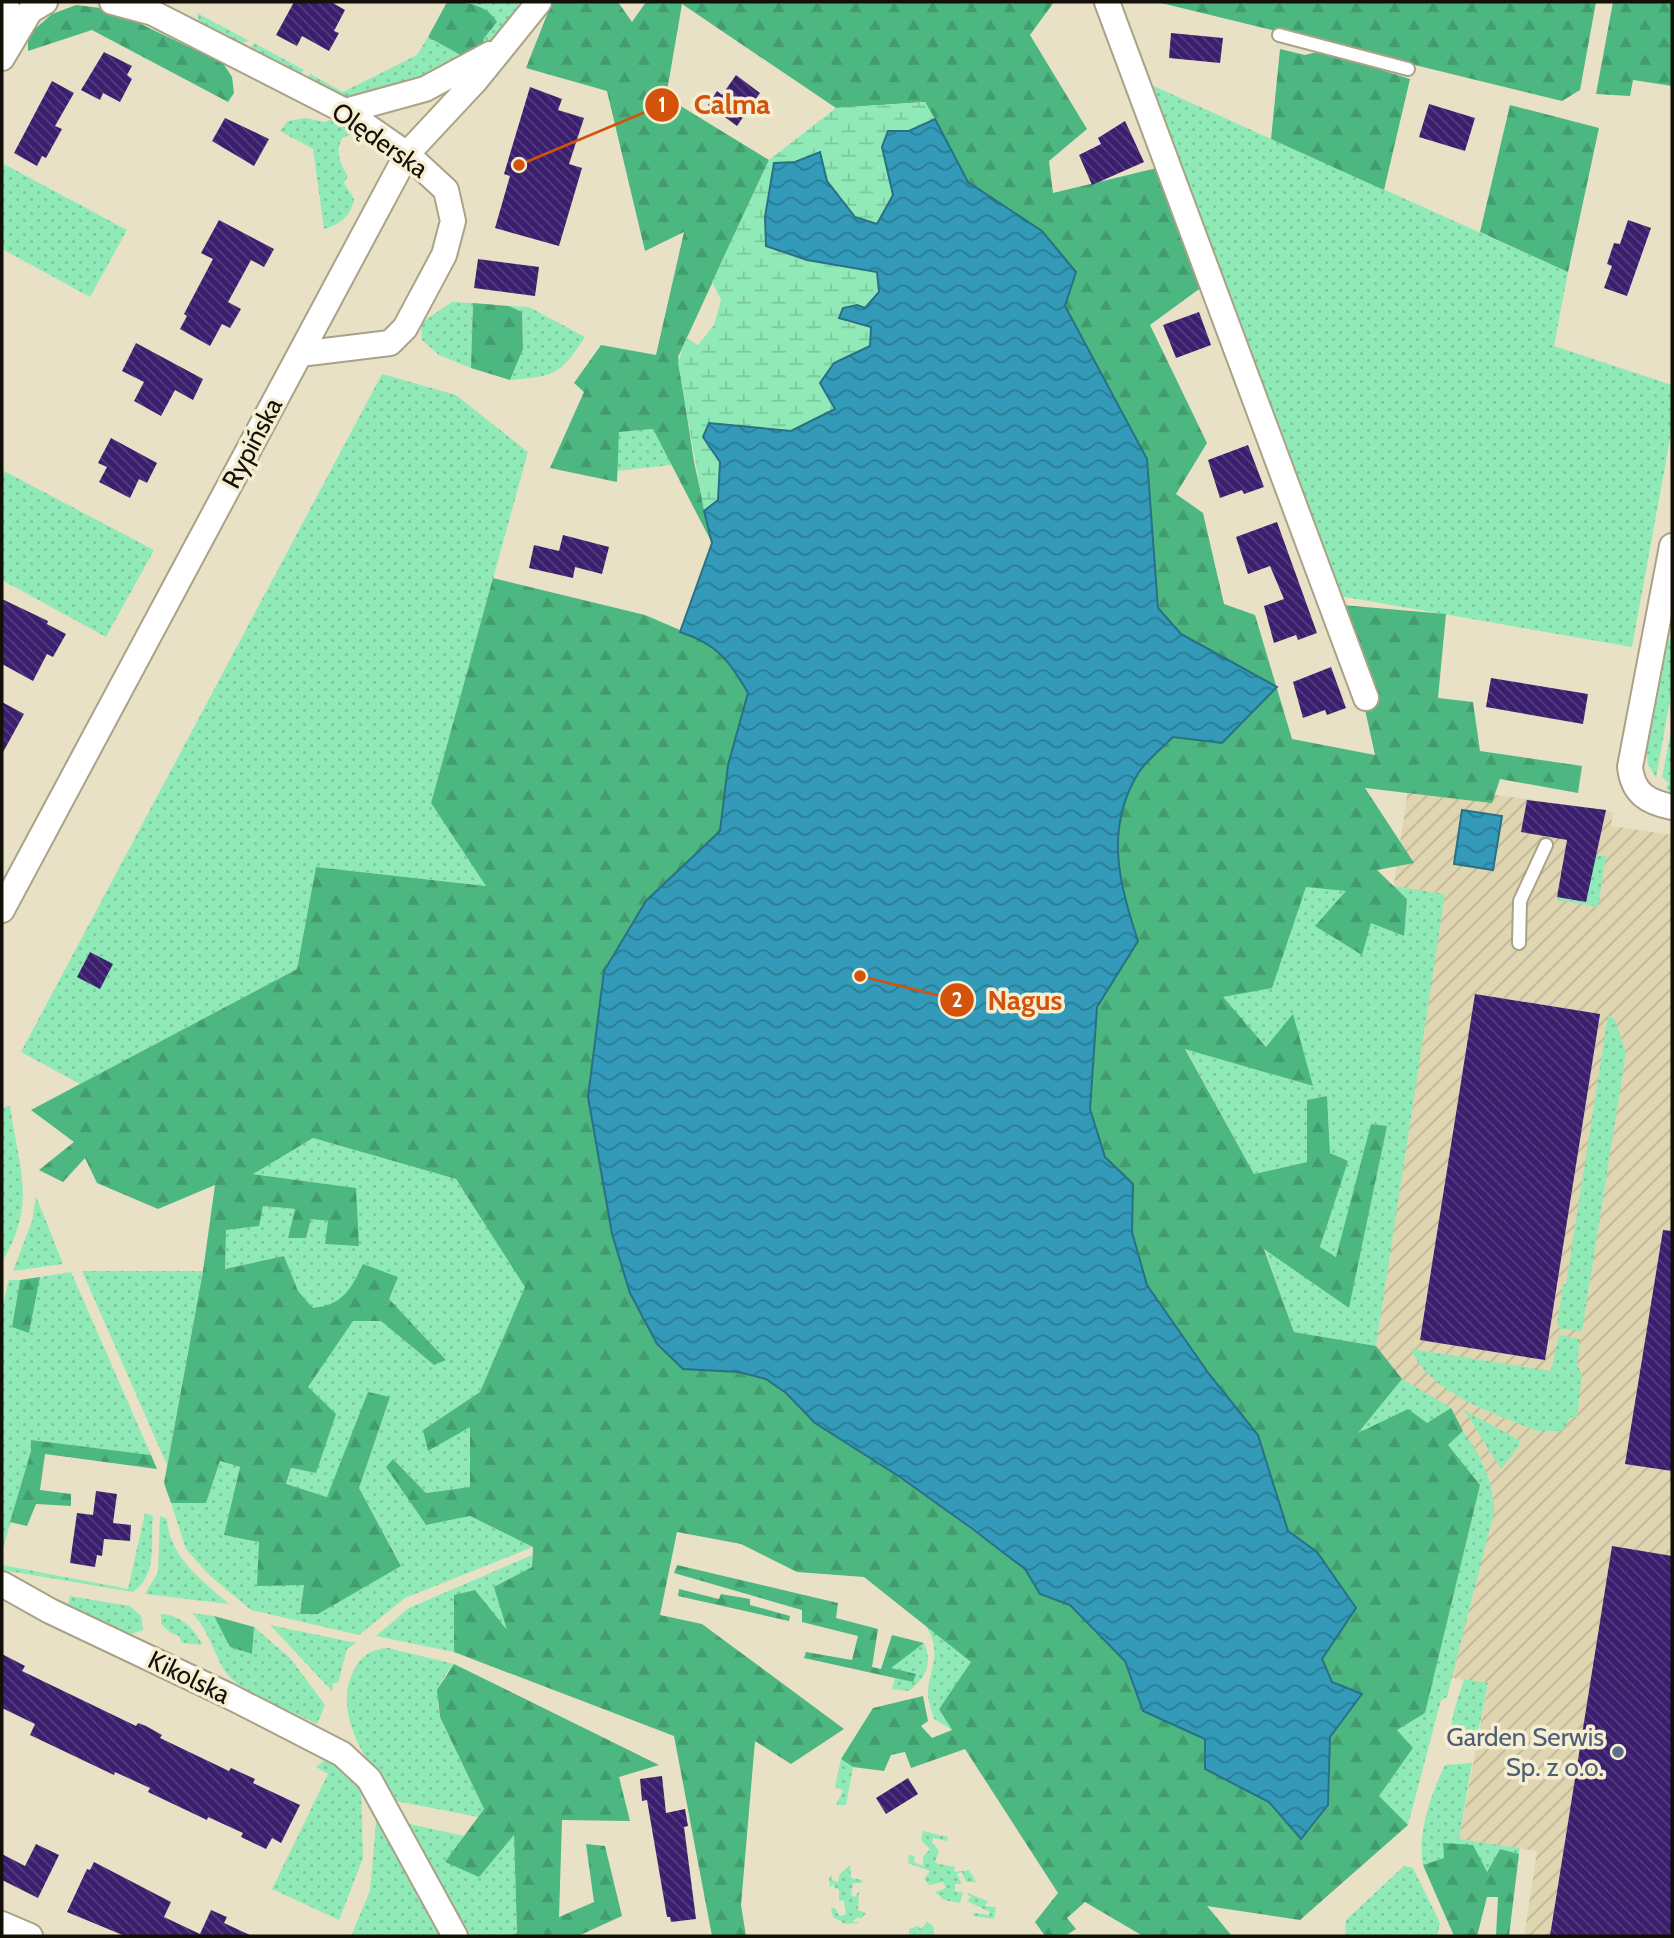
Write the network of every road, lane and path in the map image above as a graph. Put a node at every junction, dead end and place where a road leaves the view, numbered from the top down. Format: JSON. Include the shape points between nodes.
{"nodes":[{"id":1,"x":5,"y":2,"type":"edge"},
{"id":2,"x":45,"y":2,"type":"edge"},
{"id":3,"x":112,"y":2,"type":"edge"},
{"id":4,"x":539,"y":2,"type":"edge"},
{"id":5,"x":1107,"y":2,"type":"edge"},
{"id":6,"x":16,"y":33,"type":"junction"},
{"id":7,"x":1279,"y":35,"type":"dead end"},
{"id":8,"x":504,"y":46,"type":"junction"},
{"id":9,"x":2,"y":58,"type":"edge"},
{"id":10,"x":1408,"y":69,"type":"dead end"},
{"id":11,"x":345,"y":111,"type":"junction"},
{"id":12,"x":407,"y":154,"type":"junction"},
{"id":13,"x":300,"y":354,"type":"junction"},
{"id":14,"x":1672,"y":546,"type":"edge"},
{"id":15,"x":1366,"y":698,"type":"dead end"},
{"id":16,"x":1672,"y":807,"type":"edge"},
{"id":17,"x":1546,"y":845,"type":"dead end"},
{"id":18,"x":2,"y":910,"type":"edge"},
{"id":19,"x":1519,"y":943,"type":"dead end"},
{"id":20,"x":2,"y":1584,"type":"edge"},
{"id":21,"x":2,"y":1924,"type":"edge"},
{"id":22,"x":30,"y":1936,"type":"edge"},
{"id":23,"x":455,"y":1936,"type":"edge"}],
"edges":[{"from":1,"to":6,"type":"street"},
{"from":2,"to":6,"type":"street","via":[[30,11]]},
{"from":3,"to":11,"type":"street","name":"Olęderska","via":[[153,13]]},
{"from":4,"to":8,"type":"street","name":"Rypińska"},
{"from":5,"to":15,"type":"street"},
{"from":6,"to":9,"type":"street"},
{"from":7,"to":10,"type":"lane"},
{"from":8,"to":11,"type":"street","via":[[425,89]]},
{"from":8,"to":12,"type":"street","name":"Rypińska"},
{"from":11,"to":12,"type":"street","name":"Olęderska"},
{"from":12,"to":13,"type":"street","name":"Rypińska"},
{"from":12,"to":13,"type":"street","name":"Olęderska","via":[[446,190],[453,222],[444,255],[422,300],[390,344]]},
{"from":13,"to":18,"type":"street","name":"Rypińska"},
{"from":14,"to":16,"type":"street","via":[[1630,767],[1638,790],[1650,802]]},
{"from":17,"to":19,"type":"lane","via":[[1520,901]]},
{"from":20,"to":23,"type":"street","name":"Kikolska","via":[[342,1754],[369,1779]]},
{"from":21,"to":22,"type":"street"}]}
